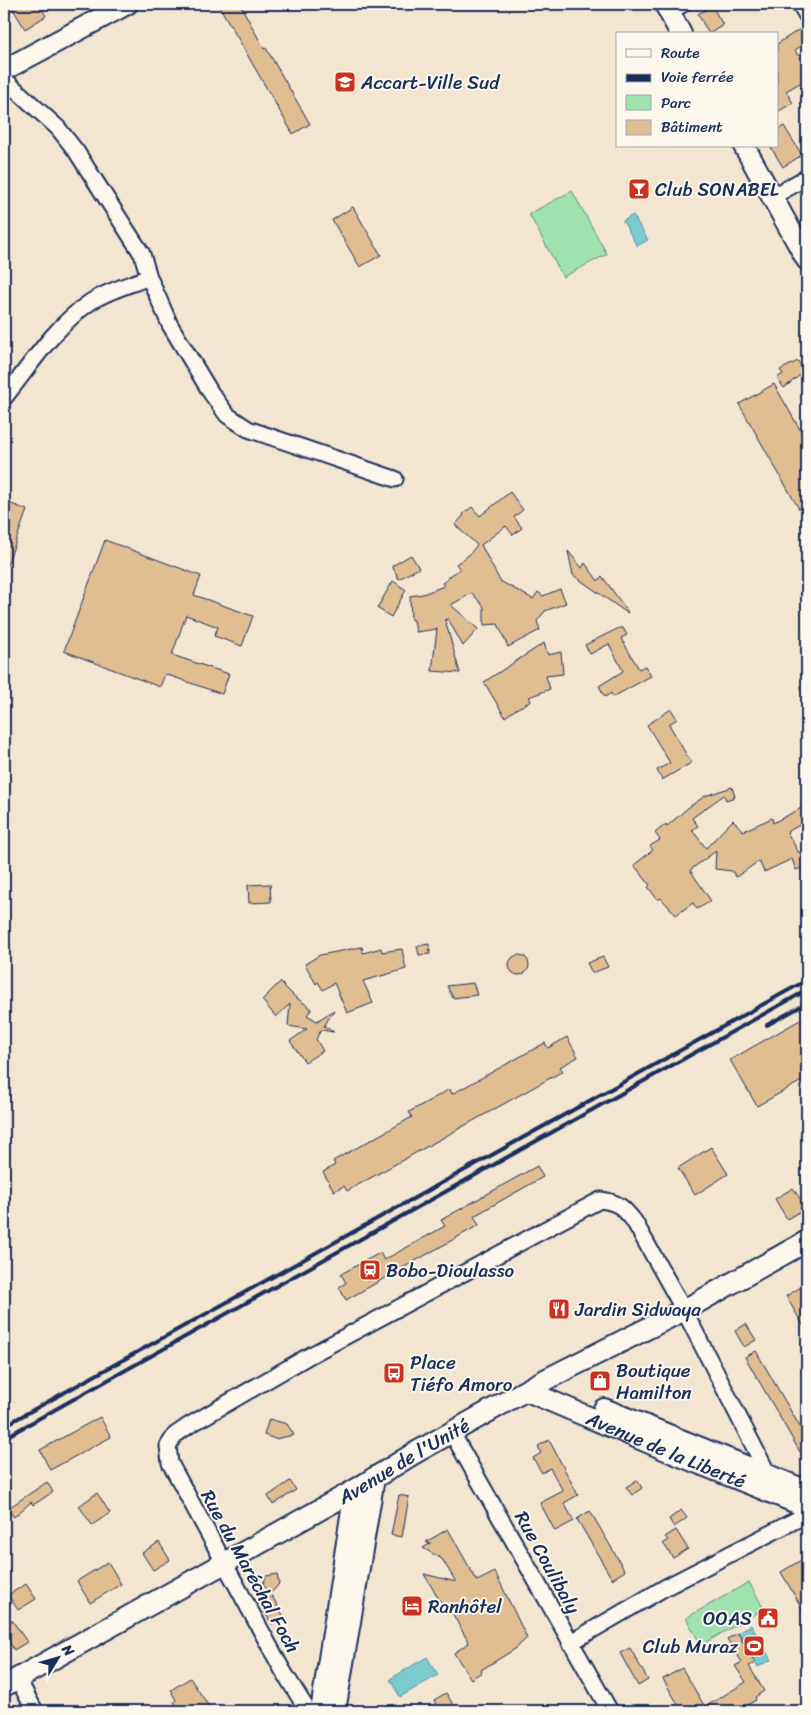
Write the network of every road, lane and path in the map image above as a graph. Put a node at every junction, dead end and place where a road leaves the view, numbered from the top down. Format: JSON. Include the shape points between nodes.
{"nodes":[{"id":1,"x":126,"y":4,"type":"edge"},
{"id":2,"x":800,"y":4,"type":"edge"},
{"id":3,"x":672,"y":6,"type":"edge"},
{"id":4,"x":807,"y":16,"type":"edge"},
{"id":5,"x":680,"y":32,"type":"edge"},
{"id":6,"x":4,"y":70,"type":"edge"},
{"id":7,"x":4,"y":79,"type":"edge"},
{"id":8,"x":745,"y":148,"type":"edge"},
{"id":9,"x":807,"y":177,"type":"edge"},
{"id":10,"x":772,"y":197,"type":"junction"},
{"id":11,"x":807,"y":260,"type":"edge"},
{"id":12,"x":150,"y":278,"type":"junction"},
{"id":13,"x":4,"y":398,"type":"edge"},
{"id":14,"x":395,"y":479,"type":"dead end"},
{"id":15,"x":807,"y":1241,"type":"edge"},
{"id":16,"x":684,"y":1310,"type":"junction"},
{"id":17,"x":533,"y":1387,"type":"junction"},
{"id":18,"x":452,"y":1433,"type":"junction"},
{"id":19,"x":374,"y":1478,"type":"junction"},
{"id":20,"x":773,"y":1485,"type":"junction"},
{"id":21,"x":354,"y":1490,"type":"junction"},
{"id":22,"x":807,"y":1491,"type":"edge"},
{"id":23,"x":805,"y":1517,"type":"edge"},
{"id":24,"x":223,"y":1564,"type":"junction"},
{"id":25,"x":570,"y":1642,"type":"junction"},
{"id":26,"x":11,"y":1682,"type":"edge"},
{"id":27,"x":35,"y":1711,"type":"edge"},
{"id":28,"x":308,"y":1711,"type":"edge"},
{"id":29,"x":321,"y":1711,"type":"edge"},
{"id":30,"x":335,"y":1711,"type":"edge"},
{"id":31,"x":610,"y":1711,"type":"edge"}],
"edges":[{"from":1,"to":6,"type":"main road"},
{"from":2,"to":4,"type":"street"},
{"from":3,"to":5,"type":"main road"},
{"from":7,"to":12,"type":"street","via":[[58,128],[76,151],[133,237]]},
{"from":8,"to":10,"type":"main road"},
{"from":9,"to":10,"type":"street"},
{"from":10,"to":11,"type":"main road"},
{"from":12,"to":13,"type":"street","via":[[90,302],[64,323]]},
{"from":12,"to":14,"type":"street","via":[[170,325],[227,415],[248,429]]},
{"from":15,"to":16,"type":"main road","name":"Avenue de l'Unité"},
{"from":16,"to":17,"type":"main road","name":"Avenue de l'Unité"},
{"from":16,"to":20,"type":"street"},
{"from":16,"to":24,"type":"street","name":"Rue du Maréchal Foch","via":[[625,1209],[613,1201],[600,1200],[307,1357],[188,1426],[175,1435],[168,1446],[170,1463]]},
{"from":17,"to":18,"type":"main road","name":"Avenue de l'Unité"},
{"from":17,"to":20,"type":"main road","name":"Avenue de la Liberté"},
{"from":18,"to":19,"type":"main road","name":"Avenue de l'Unité"},
{"from":18,"to":25,"type":"street","name":"Rue Coulibaly"},
{"from":19,"to":21,"type":"main road","name":"Avenue de l'Unité"},
{"from":19,"to":30,"type":"main road"},
{"from":20,"to":22,"type":"main road","name":"Avenue de la Liberté"},
{"from":20,"to":23,"type":"main road","name":"Avenue de la Liberté"},
{"from":21,"to":24,"type":"main road","name":"Avenue de l'Unité"},
{"from":21,"to":29,"type":"main road"},
{"from":23,"to":25,"type":"street","via":[[666,1587]]},
{"from":24,"to":26,"type":"main road","name":"Avenue de l'Unité"},
{"from":24,"to":28,"type":"street","name":"Rue du Maréchal Foch"},
{"from":25,"to":31,"type":"street","name":"Rue Coulibaly"},
{"from":26,"to":27,"type":"street"}]}
